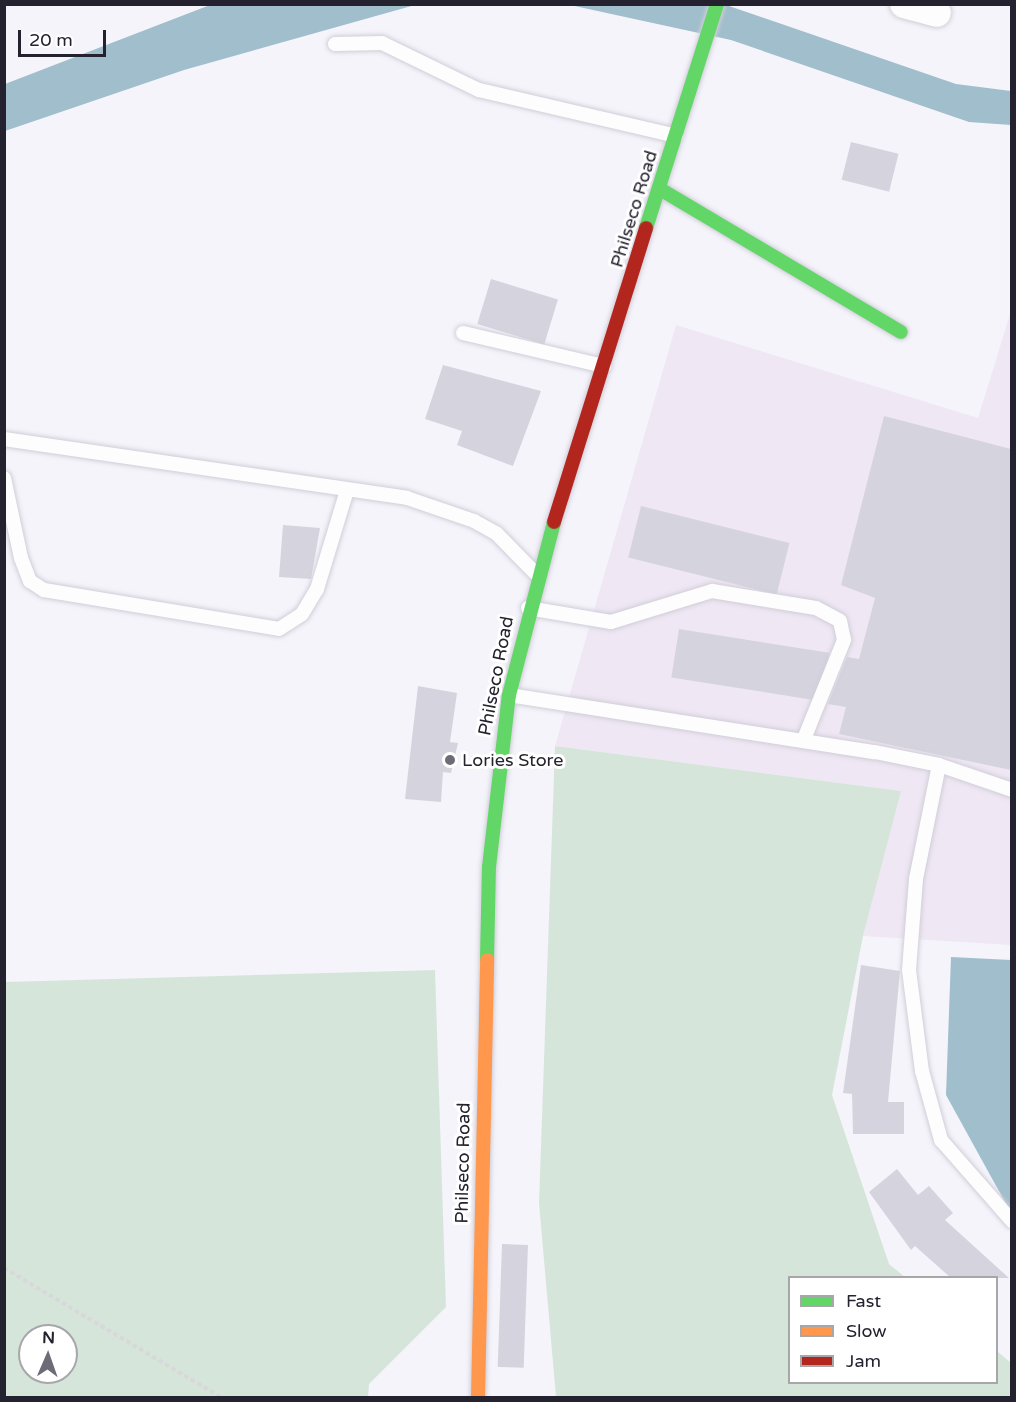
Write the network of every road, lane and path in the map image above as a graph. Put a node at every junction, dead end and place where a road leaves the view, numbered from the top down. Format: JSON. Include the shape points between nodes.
{"nodes":[{"id":1,"x":717,"y":4,"type":"edge"},
{"id":2,"x":904,"y":4,"type":"edge"},
{"id":3,"x":937,"y":13,"type":"dead end"},
{"id":4,"x":335,"y":44,"type":"dead end"},
{"id":5,"x":676,"y":136,"type":"junction"},
{"id":6,"x":660,"y":189,"type":"junction"},
{"id":7,"x":901,"y":332,"type":"dead end"},
{"id":8,"x":463,"y":333,"type":"dead end"},
{"id":9,"x":604,"y":366,"type":"junction"},
{"id":10,"x":4,"y":439,"type":"edge"},
{"id":11,"x":4,"y":478,"type":"edge"},
{"id":12,"x":347,"y":490,"type":"junction"},
{"id":13,"x":537,"y":575,"type":"junction"},
{"id":14,"x":528,"y":608,"type":"junction"},
{"id":15,"x":509,"y":695,"type":"junction"},
{"id":16,"x":804,"y":739,"type":"junction"},
{"id":17,"x":939,"y":765,"type":"junction"},
{"id":18,"x":1011,"y":790,"type":"edge"},
{"id":19,"x":1011,"y":1221,"type":"edge"},
{"id":20,"x":4,"y":1268,"type":"edge"},
{"id":21,"x":222,"y":1398,"type":"edge"},
{"id":22,"x":478,"y":1398,"type":"edge"}],
"edges":[{"from":1,"to":5,"type":"street","name":"Philseco Road"},
{"from":2,"to":3,"type":"street"},
{"from":4,"to":5,"type":"lane","via":[[382,43],[479,90]]},
{"from":5,"to":6,"type":"street","name":"Philseco Road"},
{"from":6,"to":7,"type":"street"},
{"from":6,"to":9,"type":"street","name":"Philseco Road"},
{"from":8,"to":9,"type":"lane"},
{"from":9,"to":13,"type":"street","name":"Philseco Road"},
{"from":10,"to":12,"type":"lane"},
{"from":11,"to":12,"type":"lane","via":[[21,558],[30,580],[44,590],[279,629],[302,614],[317,589]]},
{"from":12,"to":13,"type":"lane","via":[[407,498],[474,520],[497,534]]},
{"from":13,"to":14,"type":"street","name":"Philseco Road"},
{"from":14,"to":15,"type":"street","name":"Philseco Road"},
{"from":14,"to":16,"type":"lane","via":[[610,622],[712,591],[816,609],[840,621],[844,640]]},
{"from":15,"to":16,"type":"lane"},
{"from":15,"to":22,"type":"street","name":"Philseco Road","via":[[489,867]]},
{"from":16,"to":17,"type":"lane"},
{"from":17,"to":18,"type":"lane"},
{"from":17,"to":19,"type":"lane","via":[[916,879],[909,970],[922,1071],[941,1140]]},
{"from":20,"to":21,"type":"path"}]}
